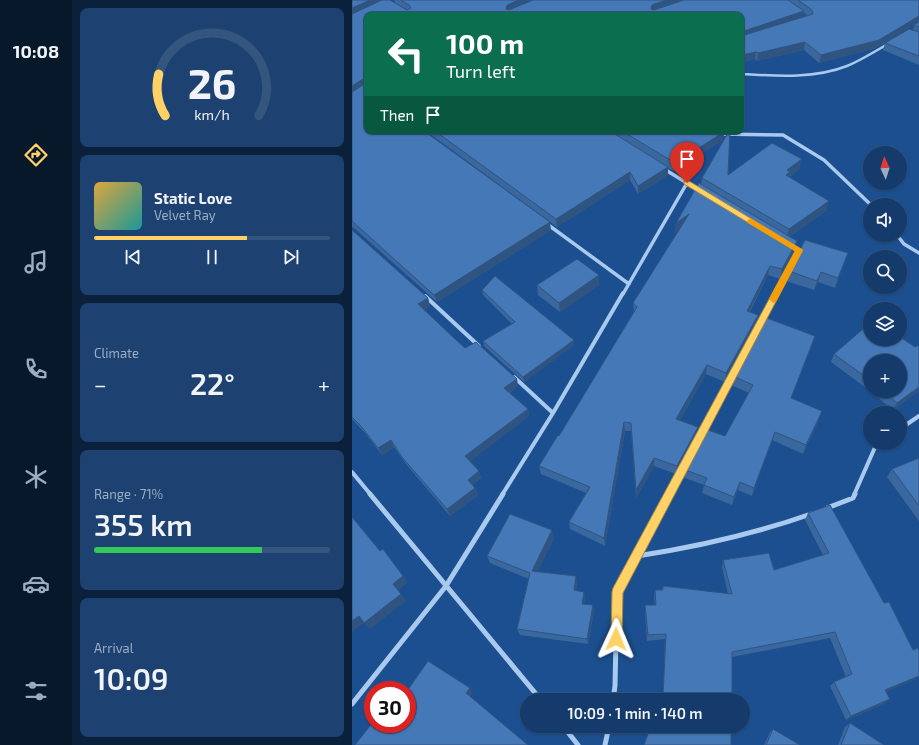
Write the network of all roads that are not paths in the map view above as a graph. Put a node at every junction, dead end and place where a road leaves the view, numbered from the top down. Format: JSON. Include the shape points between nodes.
{"nodes":[{"id":1,"x":893,"y":41,"type":"edge"},
{"id":2,"x":744,"y":74,"type":"edge"},
{"id":3,"x":712,"y":134,"type":"edge"},
{"id":4,"x":661,"y":167,"type":"edge"},
{"id":5,"x":687,"y":183,"type":"junction"},
{"id":6,"x":706,"y":195,"type":"edge"},
{"id":7,"x":864,"y":198,"type":"edge"},
{"id":8,"x":540,"y":219,"type":"edge"},
{"id":9,"x":786,"y":242,"type":"edge"},
{"id":10,"x":902,"y":242,"type":"edge"},
{"id":11,"x":919,"y":253,"type":"edge"},
{"id":12,"x":629,"y":284,"type":"junction"},
{"id":13,"x":423,"y":295,"type":"edge"},
{"id":14,"x":482,"y":348,"type":"edge"},
{"id":15,"x":511,"y":375,"type":"edge"},
{"id":16,"x":553,"y":413,"type":"junction"},
{"id":17,"x":919,"y":416,"type":"edge"},
{"id":18,"x":907,"y":424,"type":"edge"},
{"id":19,"x":874,"y":450,"type":"edge"},
{"id":20,"x":352,"y":472,"type":"edge"},
{"id":21,"x":823,"y":509,"type":"edge"},
{"id":22,"x":816,"y":512,"type":"edge"},
{"id":23,"x":637,"y":556,"type":"junction"},
{"id":24,"x":446,"y":586,"type":"junction"},
{"id":25,"x":535,"y":693,"type":"edge"},
{"id":26,"x":614,"y":693,"type":"edge"},
{"id":27,"x":352,"y":704,"type":"edge"},
{"id":28,"x":569,"y":733,"type":"edge"},
{"id":29,"x":607,"y":733,"type":"edge"},
{"id":30,"x":578,"y":745,"type":"edge"},
{"id":31,"x":605,"y":745,"type":"edge"}],
"edges":[{"from":1,"to":2,"type":"street","via":[[848,66],[829,72],[805,75]]},
{"from":3,"to":7,"type":"street","via":[[783,135],[824,160]]},
{"from":4,"to":5,"type":"street"},
{"from":5,"to":6,"type":"street"},
{"from":5,"to":12,"type":"street"},
{"from":8,"to":12,"type":"street"},
{"from":9,"to":23,"type":"street","via":[[799,250]]},
{"from":10,"to":11,"type":"street"},
{"from":12,"to":16,"type":"street"},
{"from":13,"to":14,"type":"street"},
{"from":15,"to":16,"type":"street"},
{"from":16,"to":24,"type":"street"},
{"from":17,"to":18,"type":"street"},
{"from":19,"to":21,"type":"street","via":[[853,498]]},
{"from":20,"to":24,"type":"street"},
{"from":22,"to":23,"type":"street","via":[[778,526],[694,548]]},
{"from":23,"to":26,"type":"street","via":[[617,592]]},
{"from":24,"to":25,"type":"street"},
{"from":24,"to":27,"type":"street"},
{"from":28,"to":30,"type":"street"},
{"from":29,"to":31,"type":"street"}]}
